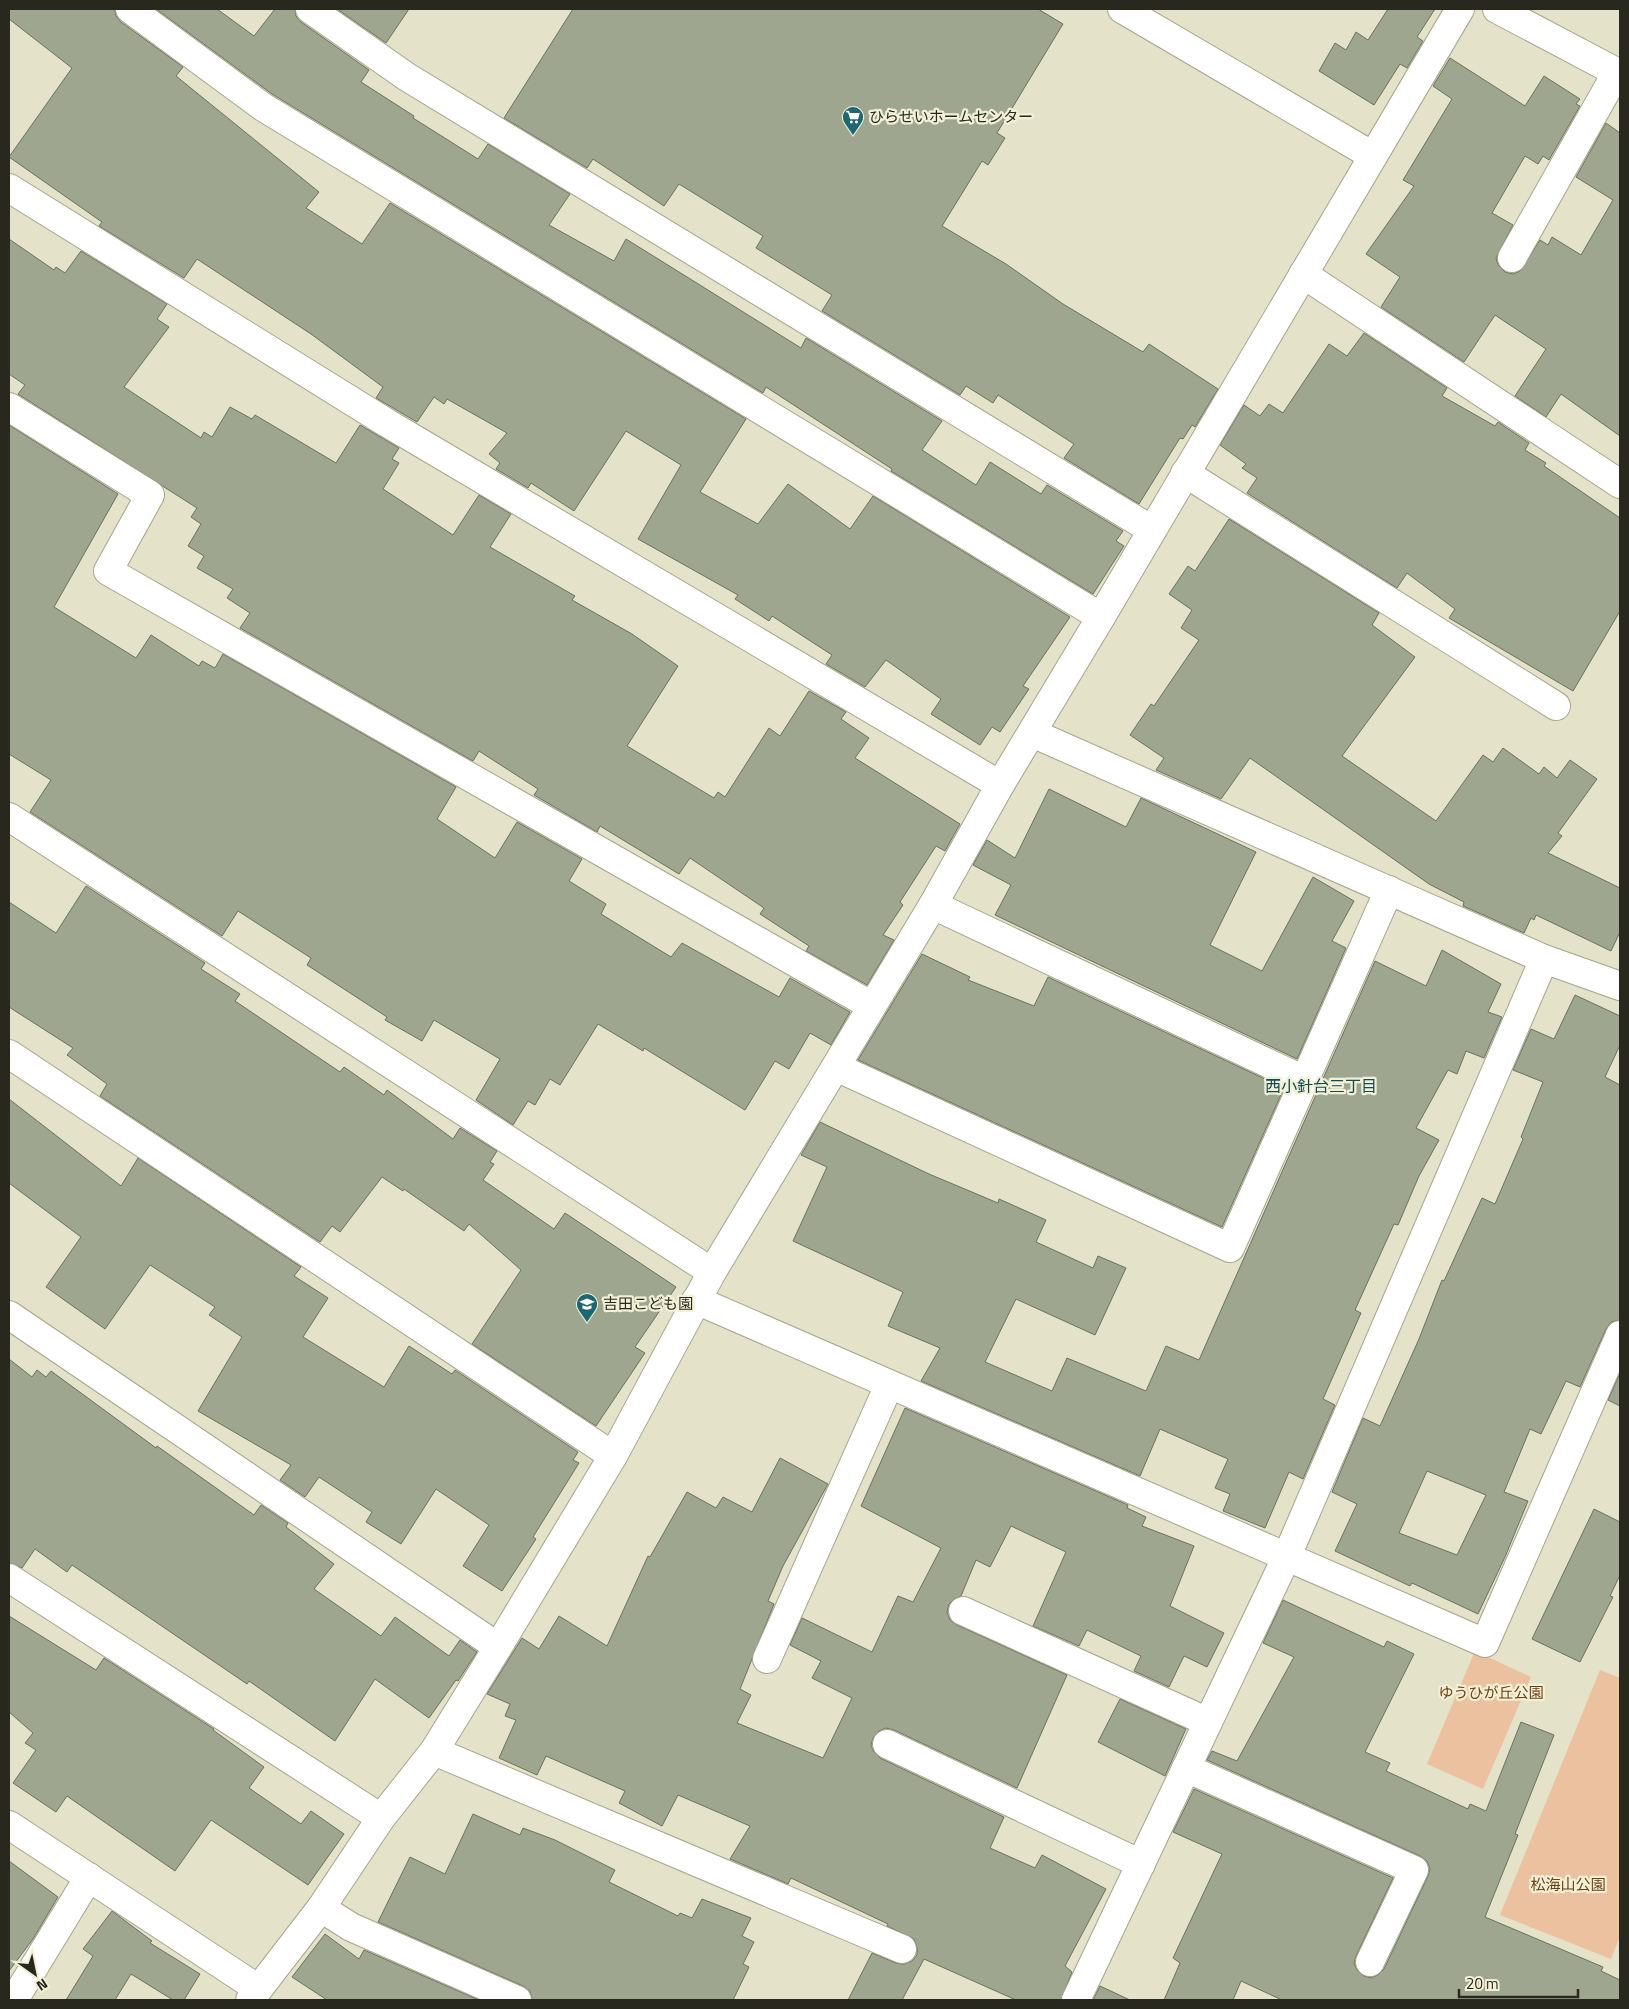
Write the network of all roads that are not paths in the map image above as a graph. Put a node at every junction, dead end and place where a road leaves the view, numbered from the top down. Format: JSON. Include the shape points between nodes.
{"nodes":[{"id":1,"x":130,"y":9,"type":"edge"},
{"id":2,"x":310,"y":9,"type":"edge"},
{"id":3,"x":1122,"y":9,"type":"edge"},
{"id":4,"x":1460,"y":9,"type":"edge"},
{"id":5,"x":1497,"y":9,"type":"edge"},
{"id":6,"x":1619,"y":73,"type":"edge"},
{"id":7,"x":1373,"y":156,"type":"junction"},
{"id":8,"x":9,"y":188,"type":"edge"},
{"id":9,"x":1512,"y":258,"type":"dead end"},
{"id":10,"x":1303,"y":274,"type":"junction"},
{"id":11,"x":9,"y":407,"type":"edge"},
{"id":12,"x":1186,"y":473,"type":"junction"},
{"id":13,"x":1620,"y":484,"type":"edge"},
{"id":14,"x":1152,"y":530,"type":"junction"},
{"id":15,"x":1101,"y":618,"type":"junction"},
{"id":16,"x":1556,"y":706,"type":"dead end"},
{"id":17,"x":1032,"y":733,"type":"junction"},
{"id":18,"x":1000,"y":785,"type":"junction"},
{"id":19,"x":9,"y":817,"type":"edge"},
{"id":20,"x":1389,"y":890,"type":"junction"},
{"id":21,"x":933,"y":905,"type":"junction"},
{"id":22,"x":1544,"y":959,"type":"junction"},
{"id":23,"x":1620,"y":986,"type":"edge"},
{"id":24,"x":872,"y":1006,"type":"junction"},
{"id":25,"x":9,"y":1054,"type":"edge"},
{"id":26,"x":836,"y":1067,"type":"junction"},
{"id":27,"x":1304,"y":1080,"type":"junction"},
{"id":28,"x":712,"y":1272,"type":"junction"},
{"id":29,"x":696,"y":1300,"type":"junction"},
{"id":30,"x":9,"y":1315,"type":"edge"},
{"id":31,"x":1620,"y":1335,"type":"edge"},
{"id":32,"x":889,"y":1385,"type":"junction"},
{"id":33,"x":613,"y":1456,"type":"junction"},
{"id":34,"x":1287,"y":1556,"type":"junction"},
{"id":35,"x":9,"y":1578,"type":"edge"},
{"id":36,"x":963,"y":1611,"type":"dead end"},
{"id":37,"x":498,"y":1647,"type":"junction"},
{"id":38,"x":767,"y":1659,"type":"dead end"},
{"id":39,"x":1208,"y":1722,"type":"junction"},
{"id":40,"x":887,"y":1744,"type":"dead end"},
{"id":41,"x":434,"y":1751,"type":"junction"},
{"id":42,"x":1186,"y":1768,"type":"junction"},
{"id":43,"x":381,"y":1818,"type":"junction"},
{"id":44,"x":9,"y":1825,"type":"edge"},
{"id":45,"x":1141,"y":1864,"type":"junction"},
{"id":46,"x":89,"y":1877,"type":"junction"},
{"id":47,"x":321,"y":1908,"type":"junction"},
{"id":48,"x":902,"y":1949,"type":"dead end"},
{"id":49,"x":1370,"y":1962,"type":"dead end"},
{"id":50,"x":254,"y":1994,"type":"edge"},
{"id":51,"x":14,"y":2000,"type":"edge"},
{"id":52,"x":517,"y":2000,"type":"edge"},
{"id":53,"x":1076,"y":2000,"type":"edge"}],
"edges":[{"from":1,"to":15,"type":"street","via":[[263,107]]},
{"from":2,"to":14,"type":"street","via":[[407,77]]},
{"from":3,"to":7,"type":"street"},
{"from":4,"to":7,"type":"street"},
{"from":5,"to":6,"type":"street"},
{"from":6,"to":9,"type":"street"},
{"from":7,"to":10,"type":"street"},
{"from":8,"to":18,"type":"street","via":[[387,423]]},
{"from":10,"to":12,"type":"street"},
{"from":10,"to":13,"type":"street"},
{"from":11,"to":24,"type":"street","via":[[150,495],[108,571]]},
{"from":12,"to":14,"type":"street"},
{"from":12,"to":16,"type":"street"},
{"from":14,"to":15,"type":"street"},
{"from":15,"to":17,"type":"street"},
{"from":17,"to":18,"type":"street"},
{"from":17,"to":20,"type":"street"},
{"from":18,"to":21,"type":"street"},
{"from":19,"to":28,"type":"street"},
{"from":20,"to":22,"type":"street"},
{"from":20,"to":27,"type":"street"},
{"from":21,"to":24,"type":"street"},
{"from":21,"to":27,"type":"street"},
{"from":22,"to":23,"type":"street"},
{"from":22,"to":34,"type":"street"},
{"from":24,"to":26,"type":"street"},
{"from":25,"to":33,"type":"street"},
{"from":26,"to":27,"type":"street","via":[[1230,1248]]},
{"from":26,"to":28,"type":"street"},
{"from":28,"to":29,"type":"street"},
{"from":29,"to":32,"type":"street"},
{"from":29,"to":33,"type":"street"},
{"from":30,"to":37,"type":"street"},
{"from":31,"to":34,"type":"street","via":[[1485,1643]]},
{"from":32,"to":34,"type":"street"},
{"from":32,"to":38,"type":"street"},
{"from":33,"to":37,"type":"street"},
{"from":34,"to":39,"type":"street"},
{"from":35,"to":43,"type":"street"},
{"from":36,"to":39,"type":"street"},
{"from":37,"to":41,"type":"street"},
{"from":39,"to":42,"type":"street"},
{"from":40,"to":45,"type":"street"},
{"from":41,"to":43,"type":"street"},
{"from":41,"to":48,"type":"street"},
{"from":42,"to":45,"type":"street"},
{"from":42,"to":49,"type":"street","via":[[1414,1870]]},
{"from":43,"to":47,"type":"street"},
{"from":44,"to":46,"type":"street"},
{"from":45,"to":53,"type":"street"},
{"from":46,"to":50,"type":"street"},
{"from":46,"to":51,"type":"street"},
{"from":47,"to":50,"type":"street"},
{"from":47,"to":52,"type":"street","via":[[351,1927]]}]}
